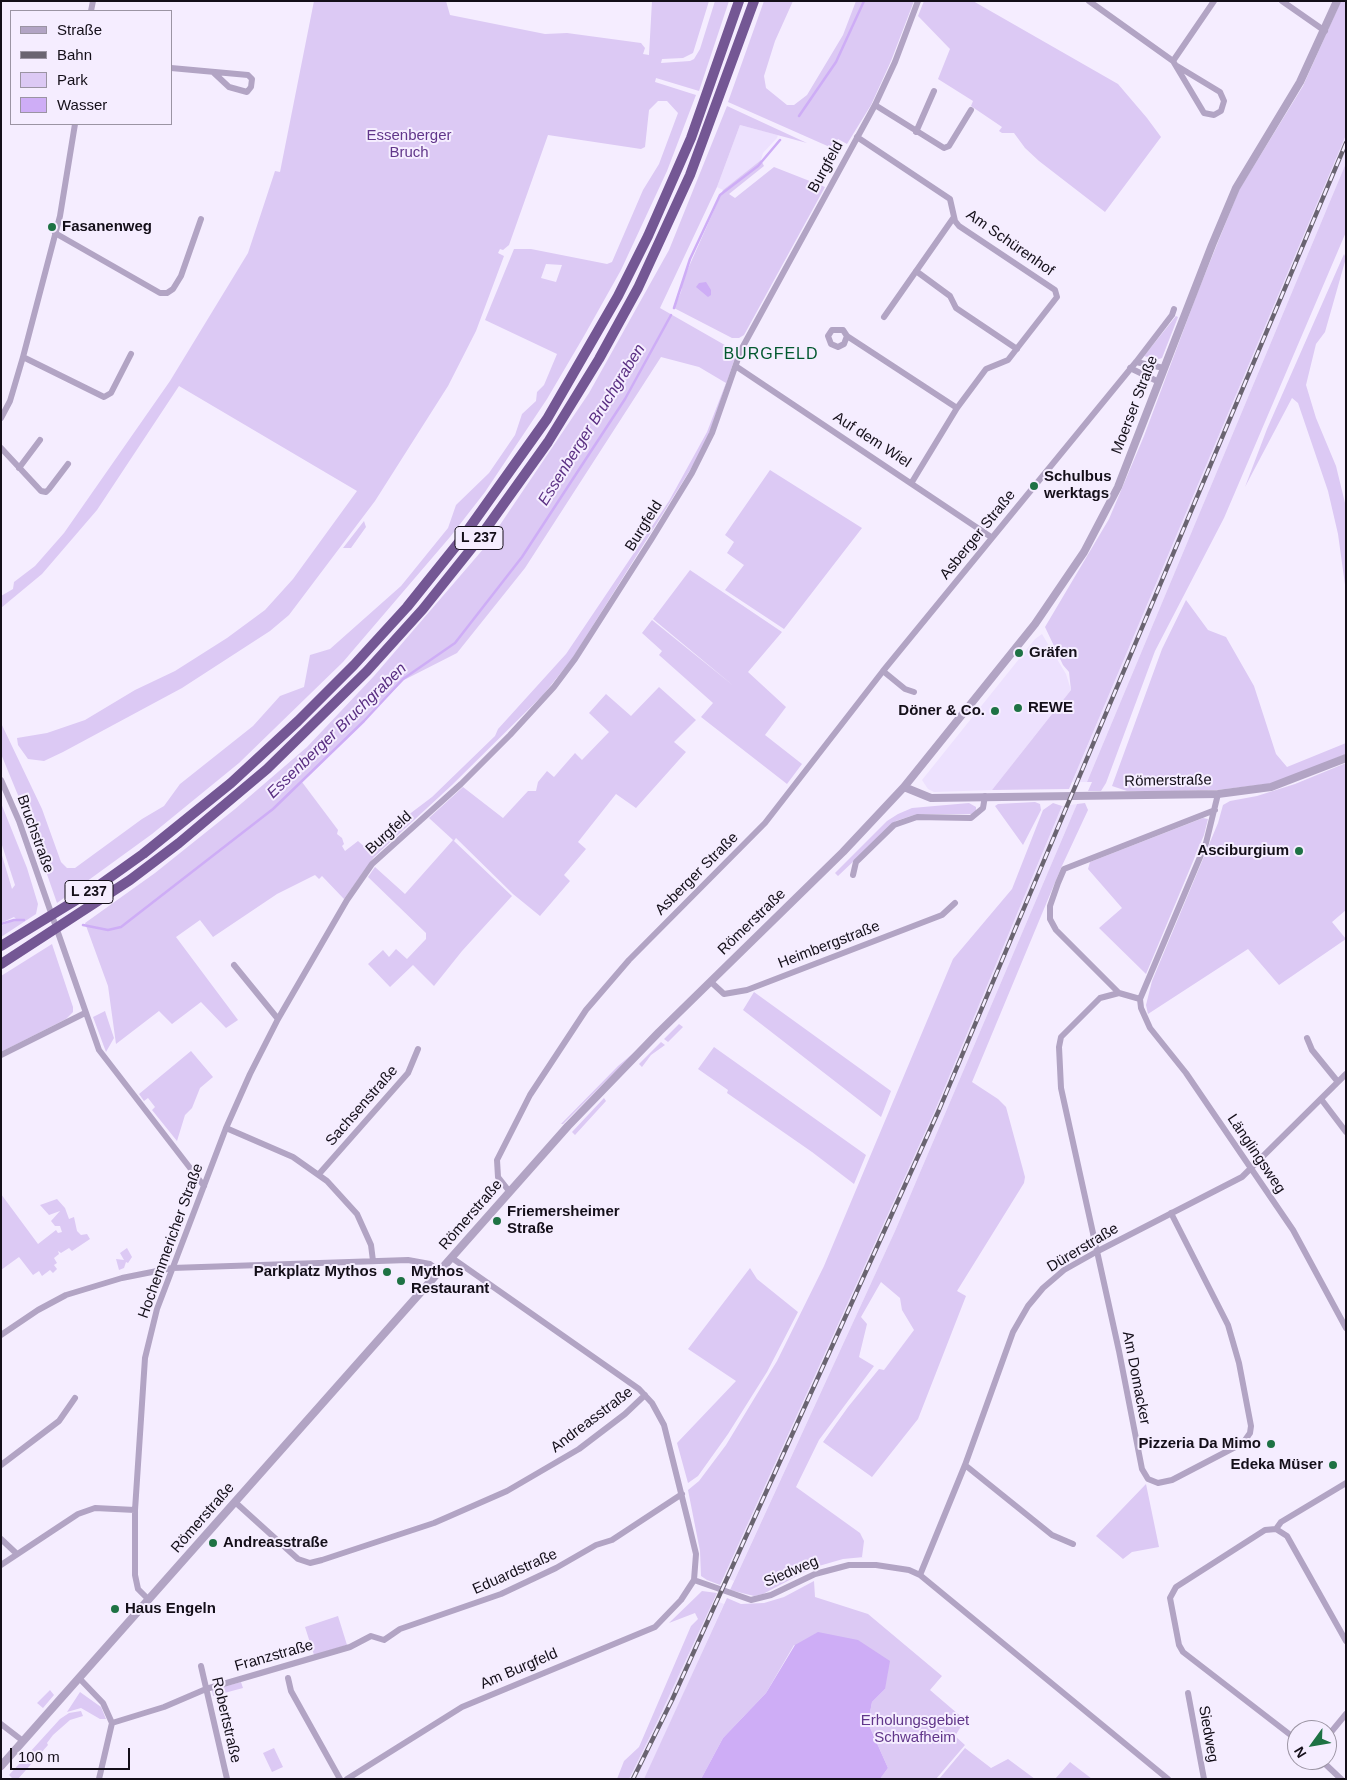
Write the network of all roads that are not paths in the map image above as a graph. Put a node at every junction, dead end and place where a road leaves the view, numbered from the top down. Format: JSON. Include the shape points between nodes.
{"nodes":[{"id":1,"x":739,"y":1,"type":"edge"},
{"id":2,"x":754,"y":1,"type":"edge"},
{"id":3,"x":918,"y":1,"type":"edge"},
{"id":4,"x":1089,"y":1,"type":"edge"},
{"id":5,"x":1214,"y":1,"type":"edge"},
{"id":6,"x":1282,"y":1,"type":"edge"},
{"id":7,"x":1337,"y":1,"type":"edge"},
{"id":8,"x":1325,"y":31,"type":"junction"},
{"id":9,"x":1175,"y":63,"type":"junction"},
{"id":10,"x":172,"y":68,"type":"edge"},
{"id":11,"x":214,"y":73,"type":"junction"},
{"id":12,"x":934,"y":91,"type":"dead end"},
{"id":13,"x":875,"y":105,"type":"junction"},
{"id":14,"x":971,"y":110,"type":"dead end"},
{"id":15,"x":75,"y":125,"type":"edge"},
{"id":16,"x":916,"y":132,"type":"junction"},
{"id":17,"x":857,"y":137,"type":"junction"},
{"id":18,"x":954,"y":217,"type":"junction"},
{"id":19,"x":201,"y":219,"type":"dead end"},
{"id":20,"x":55,"y":233,"type":"junction"},
{"id":21,"x":916,"y":271,"type":"junction"},
{"id":22,"x":1174,"y":309,"type":"dead end"},
{"id":23,"x":884,"y":317,"type":"dead end"},
{"id":24,"x":847,"y":336,"type":"dead end"},
{"id":25,"x":1017,"y":349,"type":"junction"},
{"id":26,"x":131,"y":354,"type":"dead end"},
{"id":27,"x":23,"y":357,"type":"junction"},
{"id":28,"x":1136,"y":362,"type":"junction"},
{"id":29,"x":737,"y":367,"type":"junction"},
{"id":30,"x":1130,"y":368,"type":"junction"},
{"id":31,"x":1164,"y":368,"type":"junction"},
{"id":32,"x":1159,"y":382,"type":"junction"},
{"id":33,"x":958,"y":408,"type":"junction"},
{"id":34,"x":1,"y":418,"type":"edge"},
{"id":35,"x":40,"y":440,"type":"dead end"},
{"id":36,"x":1,"y":448,"type":"edge"},
{"id":37,"x":68,"y":464,"type":"dead end"},
{"id":38,"x":20,"y":468,"type":"junction"},
{"id":39,"x":912,"y":482,"type":"junction"},
{"id":40,"x":992,"y":537,"type":"junction"},
{"id":41,"x":883,"y":671,"type":"junction"},
{"id":42,"x":914,"y":692,"type":"dead end"},
{"id":43,"x":1346,"y":758,"type":"edge"},
{"id":44,"x":1,"y":780,"type":"edge"},
{"id":45,"x":904,"y":787,"type":"junction"},
{"id":46,"x":1218,"y":794,"type":"junction"},
{"id":47,"x":985,"y":796,"type":"junction"},
{"id":48,"x":1215,"y":810,"type":"junction"},
{"id":49,"x":853,"y":875,"type":"dead end"},
{"id":50,"x":347,"y":900,"type":"joint"},
{"id":51,"x":955,"y":903,"type":"dead end"},
{"id":52,"x":1,"y":946,"type":"edge"},
{"id":53,"x":1,"y":964,"type":"edge"},
{"id":54,"x":234,"y":965,"type":"dead end"},
{"id":55,"x":711,"y":982,"type":"junction"},
{"id":56,"x":1119,"y":993,"type":"junction"},
{"id":57,"x":1140,"y":999,"type":"junction"},
{"id":58,"x":85,"y":1013,"type":"junction"},
{"id":59,"x":278,"y":1019,"type":"junction"},
{"id":60,"x":1308,"y":1038,"type":"dead end"},
{"id":61,"x":418,"y":1050,"type":"dead end"},
{"id":62,"x":1,"y":1055,"type":"edge"},
{"id":63,"x":1346,"y":1074,"type":"edge"},
{"id":64,"x":1338,"y":1082,"type":"junction"},
{"id":65,"x":1321,"y":1099,"type":"junction"},
{"id":66,"x":226,"y":1128,"type":"junction"},
{"id":67,"x":1346,"y":1132,"type":"edge"},
{"id":68,"x":1251,"y":1168,"type":"junction"},
{"id":69,"x":318,"y":1174,"type":"junction"},
{"id":70,"x":204,"y":1186,"type":"junction"},
{"id":71,"x":509,"y":1191,"type":"junction"},
{"id":72,"x":1171,"y":1213,"type":"junction"},
{"id":73,"x":1096,"y":1252,"type":"junction"},
{"id":74,"x":452,"y":1258,"type":"junction"},
{"id":75,"x":373,"y":1261,"type":"junction"},
{"id":76,"x":172,"y":1268,"type":"junction"},
{"id":77,"x":439,"y":1271,"type":"junction"},
{"id":78,"x":1346,"y":1328,"type":"edge"},
{"id":79,"x":1,"y":1335,"type":"edge"},
{"id":80,"x":646,"y":1395,"type":"junction"},
{"id":81,"x":75,"y":1398,"type":"dead end"},
{"id":82,"x":1,"y":1465,"type":"edge"},
{"id":83,"x":965,"y":1465,"type":"junction"},
{"id":84,"x":1346,"y":1483,"type":"edge"},
{"id":85,"x":682,"y":1494,"type":"junction"},
{"id":86,"x":235,"y":1502,"type":"junction"},
{"id":87,"x":135,"y":1510,"type":"junction"},
{"id":88,"x":1276,"y":1529,"type":"junction"},
{"id":89,"x":1,"y":1539,"type":"edge"},
{"id":90,"x":1073,"y":1544,"type":"dead end"},
{"id":91,"x":17,"y":1554,"type":"junction"},
{"id":92,"x":1,"y":1565,"type":"edge"},
{"id":93,"x":920,"y":1575,"type":"junction"},
{"id":94,"x":694,"y":1580,"type":"junction"},
{"id":95,"x":149,"y":1600,"type":"junction"},
{"id":96,"x":1346,"y":1641,"type":"edge"},
{"id":97,"x":350,"y":1647,"type":"joint"},
{"id":98,"x":201,"y":1666,"type":"dead end"},
{"id":99,"x":79,"y":1678,"type":"junction"},
{"id":100,"x":288,"y":1678,"type":"dead end"},
{"id":101,"x":206,"y":1689,"type":"junction"},
{"id":102,"x":1188,"y":1693,"type":"dead end"},
{"id":103,"x":1346,"y":1714,"type":"edge"},
{"id":104,"x":112,"y":1723,"type":"junction"},
{"id":105,"x":1,"y":1724,"type":"edge"},
{"id":106,"x":1337,"y":1725,"type":"edge"},
{"id":107,"x":1287,"y":1732,"type":"edge"},
{"id":108,"x":23,"y":1741,"type":"junction"},
{"id":109,"x":1,"y":1766,"type":"edge"},
{"id":110,"x":1332,"y":1770,"type":"edge"},
{"id":111,"x":99,"y":1779,"type":"edge"},
{"id":112,"x":227,"y":1779,"type":"edge"},
{"id":113,"x":340,"y":1779,"type":"edge"},
{"id":114,"x":347,"y":1779,"type":"edge"},
{"id":115,"x":1168,"y":1779,"type":"edge"},
{"id":116,"x":1204,"y":1779,"type":"edge"},
{"id":117,"x":1341,"y":1779,"type":"edge"}],
"edges":[{"from":1,"to":52,"type":"highway","number":"L 237","via":[[691,138],[618,296],[546,419],[460,541],[407,607],[354,665],[231,783],[143,854]]},
{"from":2,"to":53,"type":"highway","number":"L 237","via":[[690,176],[638,288],[548,442],[474,544],[423,609],[367,671],[260,775],[130,880]]},
{"from":3,"to":13,"type":"street","name":"Burgfeld"},
{"from":4,"to":9,"type":"street"},
{"from":5,"to":9,"type":"street"},
{"from":6,"to":8,"type":"street"},
{"from":7,"to":8,"type":"street","name":"Moerser Straße"},
{"from":8,"to":31,"type":"street","name":"Moerser Straße","via":[[1300,82],[1236,188]]},
{"from":9,"to":9,"type":"street","via":[[1202,111],[1211,115],[1221,111],[1224,101],[1220,92]]},
{"from":10,"to":11,"type":"street"},
{"from":11,"to":11,"type":"street","via":[[229,87],[247,92],[250,87],[252,79],[248,75]]},
{"from":12,"to":16,"type":"street"},
{"from":13,"to":16,"type":"street"},
{"from":13,"to":17,"type":"street","name":"Burgfeld"},
{"from":14,"to":16,"type":"street","via":[[949,146],[944,148]]},
{"from":15,"to":20,"type":"street"},
{"from":17,"to":18,"type":"street","name":"Am Schürenhof","via":[[950,199]]},
{"from":17,"to":29,"type":"street","name":"Burgfeld","via":[[759,315],[741,350]]},
{"from":18,"to":21,"type":"street"},
{"from":18,"to":25,"type":"street","name":"Am Schürenhof","via":[[959,226],[1055,290],[1057,297]]},
{"from":19,"to":20,"type":"street","via":[[180,276],[167,294]]},
{"from":20,"to":27,"type":"street"},
{"from":21,"to":23,"type":"street"},
{"from":21,"to":25,"type":"street","via":[[950,296],[956,308]]},
{"from":22,"to":28,"type":"street","name":"Asberger Straße"},
{"from":24,"to":33,"type":"street"},
{"from":25,"to":33,"type":"street","name":"Am Schürenhof","via":[[1008,360],[986,369]]},
{"from":26,"to":27,"type":"street","via":[[110,393],[104,397]]},
{"from":27,"to":34,"type":"street","via":[[10,402]]},
{"from":28,"to":30,"type":"street","name":"Asberger Straße"},
{"from":28,"to":31,"type":"street"},
{"from":29,"to":39,"type":"street","name":"Auf dem Wiel"},
{"from":29,"to":50,"type":"street","name":"Burgfeld","via":[[712,433],[692,473],[575,659],[510,735],[372,864]]},
{"from":30,"to":32,"type":"street"},
{"from":30,"to":40,"type":"street","name":"Asberger Straße"},
{"from":31,"to":32,"type":"street","name":"Moerser Straße"},
{"from":32,"to":45,"type":"street","name":"Moerser Straße","via":[[1118,487],[1084,552],[1033,626]]},
{"from":33,"to":39,"type":"street","name":"Am Schürenhof"},
{"from":35,"to":38,"type":"street"},
{"from":36,"to":38,"type":"street"},
{"from":37,"to":38,"type":"street","via":[[46,492],[41,491]]},
{"from":39,"to":40,"type":"street","name":"Auf dem Wiel"},
{"from":40,"to":41,"type":"street","name":"Asberger Straße"},
{"from":41,"to":42,"type":"street","via":[[905,689]]},
{"from":41,"to":71,"type":"street","name":"Asberger Straße","via":[[765,823],[629,960],[563,1042],[530,1094],[496,1165],[498,1177]]},
{"from":43,"to":46,"type":"street","name":"Römerstraße","via":[[1271,787]]},
{"from":44,"to":58,"type":"street","name":"Bruchstraße","via":[[19,821]]},
{"from":45,"to":47,"type":"street","name":"Römerstraße","via":[[931,798]]},
{"from":45,"to":55,"type":"street","name":"Römerstraße"},
{"from":46,"to":47,"type":"street","name":"Römerstraße"},
{"from":46,"to":48,"type":"street"},
{"from":47,"to":49,"type":"street","via":[[982,808],[971,818],[917,817],[894,825],[856,862]]},
{"from":48,"to":56,"type":"street","via":[[1064,869],[1050,906],[1050,919],[1056,930]]},
{"from":48,"to":57,"type":"street","via":[[1206,843]]},
{"from":50,"to":59,"type":"street","name":"Hochemmericher Straße"},
{"from":51,"to":55,"type":"street","name":"Heimbergstraße","via":[[942,915],[747,990],[724,994]]},
{"from":54,"to":59,"type":"street"},
{"from":55,"to":71,"type":"street","name":"Römerstraße","via":[[568,1126]]},
{"from":56,"to":57,"type":"street"},
{"from":56,"to":73,"type":"street","name":"Am Domacker","via":[[1100,998],[1065,1031],[1059,1047],[1061,1088]]},
{"from":57,"to":68,"type":"street","name":"Länglingsweg","via":[[1150,1028],[1186,1073]]},
{"from":58,"to":62,"type":"street"},
{"from":58,"to":70,"type":"street","name":"Bruchstraße","via":[[107,1064]]},
{"from":59,"to":66,"type":"street","name":"Hochemmericher Straße"},
{"from":60,"to":64,"type":"street","via":[[1312,1050]]},
{"from":61,"to":69,"type":"street","name":"Sachsenstraße","via":[[408,1073]]},
{"from":63,"to":64,"type":"street","name":"Dürerstraße"},
{"from":64,"to":65,"type":"street","name":"Dürerstraße"},
{"from":65,"to":67,"type":"street"},
{"from":65,"to":68,"type":"street","name":"Dürerstraße"},
{"from":66,"to":69,"type":"street","via":[[278,1149]]},
{"from":66,"to":70,"type":"street","name":"Hochemmericher Straße"},
{"from":68,"to":72,"type":"street","name":"Dürerstraße","via":[[1242,1177]]},
{"from":68,"to":78,"type":"street","name":"Länglingsweg","via":[[1293,1230]]},
{"from":69,"to":75,"type":"street","via":[[357,1214]]},
{"from":70,"to":76,"type":"street","name":"Hochemmericher Straße"},
{"from":71,"to":74,"type":"street","name":"Römerstraße"},
{"from":72,"to":73,"type":"street","name":"Dürerstraße"},
{"from":72,"to":73,"type":"street","name":"Am Domacker","via":[[1228,1326],[1251,1426],[1243,1443],[1165,1483],[1148,1479],[1142,1469]]},
{"from":73,"to":83,"type":"street","name":"Dürerstraße","via":[[1050,1282],[1020,1318]]},
{"from":74,"to":77,"type":"street","name":"Römerstraße"},
{"from":74,"to":80,"type":"street"},
{"from":75,"to":76,"type":"street"},
{"from":75,"to":77,"type":"street","via":[[425,1262]]},
{"from":76,"to":79,"type":"street","via":[[122,1278],[66,1295]]},
{"from":76,"to":87,"type":"street","name":"Hochemmericher Straße","via":[[157,1309],[145,1358]]},
{"from":77,"to":86,"type":"street","name":"Römerstraße"},
{"from":80,"to":85,"type":"street","via":[[664,1425]]},
{"from":80,"to":86,"type":"street","name":"Andreasstraße","via":[[579,1448],[507,1491],[434,1523],[322,1560],[310,1563],[298,1559]]},
{"from":81,"to":82,"type":"street","via":[[59,1421]]},
{"from":83,"to":90,"type":"street","via":[[1052,1535]]},
{"from":83,"to":93,"type":"street","name":"Dürerstraße"},
{"from":84,"to":88,"type":"street","via":[[1280,1522]]},
{"from":85,"to":94,"type":"street","via":[[696,1554]]},
{"from":85,"to":97,"type":"street","name":"Eduardstraße","via":[[612,1540],[596,1545],[541,1576],[501,1594],[400,1629],[384,1640],[371,1636]]},
{"from":86,"to":95,"type":"street","name":"Römerstraße"},
{"from":87,"to":91,"type":"street","via":[[96,1508],[78,1514]]},
{"from":87,"to":95,"type":"street","name":"Hochemmericher Straße","via":[[135,1581],[138,1590]]},
{"from":88,"to":96,"type":"street","via":[[1287,1536]]},
{"from":88,"to":107,"type":"street","via":[[1265,1530],[1176,1587],[1170,1598],[1183,1652]]},
{"from":89,"to":91,"type":"street"},
{"from":91,"to":92,"type":"street"},
{"from":93,"to":94,"type":"street","name":"Siedweg","via":[[876,1565],[849,1566],[815,1574],[771,1595],[751,1600]]},
{"from":93,"to":115,"type":"street","name":"Siedweg"},
{"from":94,"to":114,"type":"street","name":"Am Burgfeld","via":[[681,1600],[655,1627],[462,1707]]},
{"from":95,"to":99,"type":"street","name":"Römerstraße"},
{"from":97,"to":101,"type":"street","name":"Franzstraße"},
{"from":98,"to":101,"type":"street","name":"Robertstraße"},
{"from":99,"to":104,"type":"street","via":[[103,1703]]},
{"from":99,"to":108,"type":"street","name":"Römerstraße"},
{"from":100,"to":113,"type":"street","name":"Franzstraße","via":[[291,1691]]},
{"from":101,"to":104,"type":"street","name":"Franzstraße","via":[[164,1708]]},
{"from":101,"to":112,"type":"street","name":"Robertstraße"},
{"from":102,"to":116,"type":"street","name":"Siedweg"},
{"from":103,"to":106,"type":"street"},
{"from":104,"to":111,"type":"street"},
{"from":105,"to":108,"type":"street"},
{"from":108,"to":109,"type":"street","name":"Römerstraße"},
{"from":110,"to":117,"type":"street"}]}
